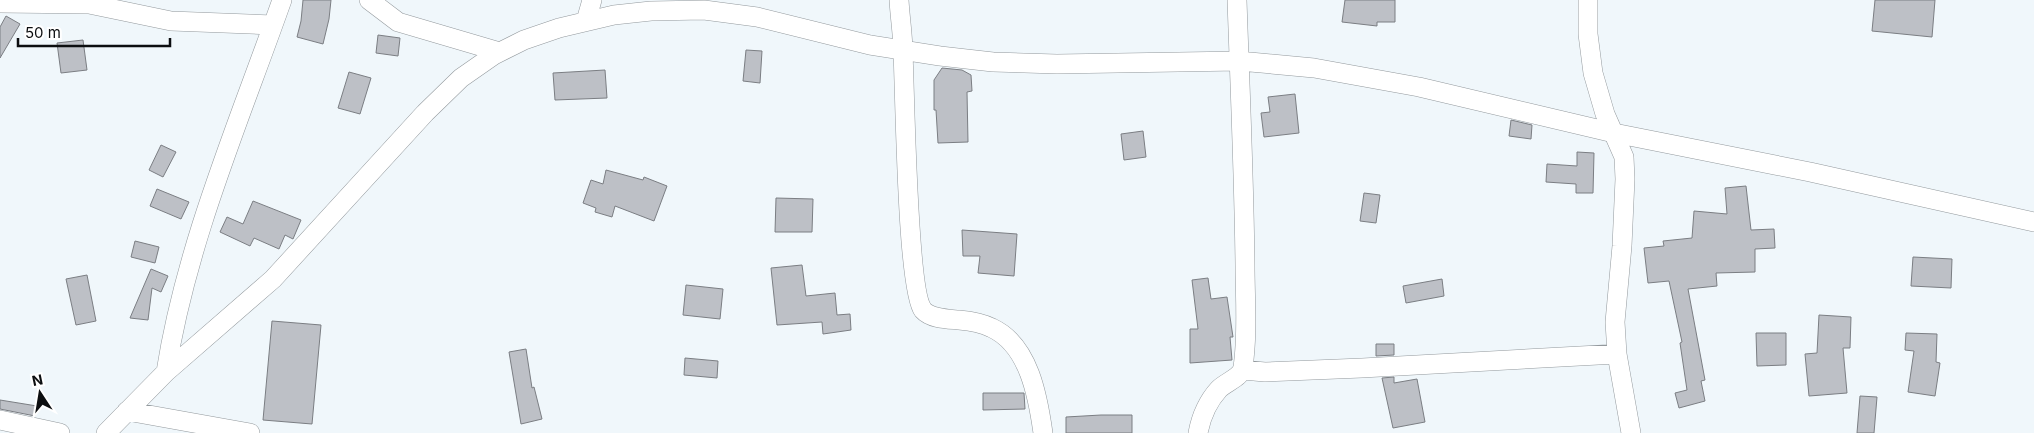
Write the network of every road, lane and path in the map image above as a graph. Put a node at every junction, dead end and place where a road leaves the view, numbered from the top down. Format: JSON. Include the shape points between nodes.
{"nodes":[{"id":1,"x":282,"y":0,"type":"edge"},
{"id":2,"x":369,"y":0,"type":"edge"},
{"id":3,"x":592,"y":0,"type":"edge"},
{"id":4,"x":899,"y":0,"type":"edge"},
{"id":5,"x":1237,"y":0,"type":"edge"},
{"id":6,"x":1588,"y":0,"type":"edge"},
{"id":7,"x":0,"y":3,"type":"edge"},
{"id":8,"x":586,"y":21,"type":"junction"},
{"id":9,"x":273,"y":25,"type":"junction"},
{"id":10,"x":903,"y":51,"type":"junction"},
{"id":11,"x":500,"y":52,"type":"junction"},
{"id":12,"x":1239,"y":61,"type":"junction"},
{"id":13,"x":1614,"y":133,"type":"junction"},
{"id":14,"x":2034,"y":222,"type":"edge"},
{"id":15,"x":1616,"y":354,"type":"junction"},
{"id":16,"x":1243,"y":370,"type":"junction"},
{"id":17,"x":166,"y":372,"type":"junction"},
{"id":18,"x":127,"y":411,"type":"junction"},
{"id":19,"x":0,"y":420,"type":"edge"},
{"id":20,"x":60,"y":433,"type":"edge"},
{"id":21,"x":106,"y":433,"type":"edge"},
{"id":22,"x":250,"y":433,"type":"edge"},
{"id":23,"x":1043,"y":433,"type":"edge"},
{"id":24,"x":1198,"y":433,"type":"edge"},
{"id":25,"x":1631,"y":433,"type":"edge"}],
"edges":[{"from":1,"to":9,"type":"street"},
{"from":2,"to":11,"type":"street","via":[[398,22]]},
{"from":3,"to":8,"type":"street"},
{"from":4,"to":10,"type":"street"},
{"from":5,"to":12,"type":"street"},
{"from":6,"to":13,"type":"street","via":[[1593,73]]},
{"from":7,"to":9,"type":"street","via":[[89,4],[171,21]]},
{"from":8,"to":10,"type":"street","via":[[651,10],[704,10],[756,17]]},
{"from":8,"to":11,"type":"street","via":[[524,40]]},
{"from":9,"to":17,"type":"street","via":[[190,264]]},
{"from":10,"to":12,"type":"street","via":[[992,62],[1057,64]]},
{"from":10,"to":23,"type":"street","via":[[912,246],[918,301],[930,316],[974,322],[1002,333],[1032,379]]},
{"from":11,"to":17,"type":"street","via":[[468,73],[441,97],[273,279]]},
{"from":12,"to":13,"type":"street","via":[[1314,68],[1419,87]]},
{"from":12,"to":16,"type":"street","via":[[1245,216]]},
{"from":13,"to":14,"type":"street"},
{"from":13,"to":15,"type":"street","via":[[1624,157],[1625,179],[1615,322]]},
{"from":15,"to":16,"type":"street","via":[[1362,368]]},
{"from":15,"to":25,"type":"street"},
{"from":16,"to":24,"type":"street","via":[[1218,390],[1200,421]]},
{"from":17,"to":18,"type":"street"},
{"from":18,"to":21,"type":"street"},
{"from":18,"to":22,"type":"street"},
{"from":19,"to":20,"type":"street"}]}
